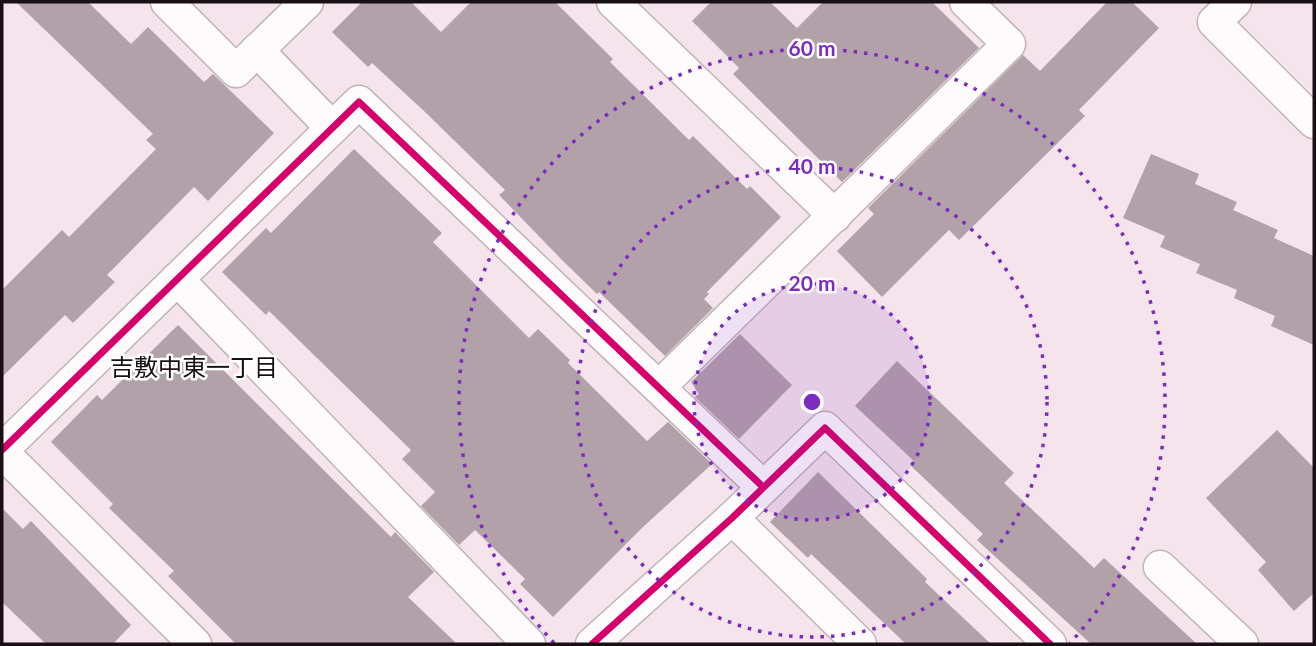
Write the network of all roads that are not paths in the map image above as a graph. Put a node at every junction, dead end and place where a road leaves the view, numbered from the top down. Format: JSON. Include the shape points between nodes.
{"nodes":[{"id":1,"x":167,"y":2,"type":"edge"},
{"id":2,"x":307,"y":2,"type":"edge"},
{"id":3,"x":613,"y":2,"type":"edge"},
{"id":4,"x":966,"y":2,"type":"edge"},
{"id":5,"x":1235,"y":2,"type":"edge"},
{"id":6,"x":257,"y":50,"type":"junction"},
{"id":7,"x":1314,"y":122,"type":"edge"},
{"id":8,"x":332,"y":128,"type":"junction"},
{"id":9,"x":835,"y":216,"type":"junction"},
{"id":10,"x":177,"y":279,"type":"junction"},
{"id":11,"x":659,"y":387,"type":"junction"},
{"id":12,"x":2,"y":451,"type":"edge"},
{"id":13,"x":763,"y":487,"type":"junction"},
{"id":14,"x":732,"y":518,"type":"junction"},
{"id":15,"x":1160,"y":567,"type":"dead end"},
{"id":16,"x":195,"y":644,"type":"edge"},
{"id":17,"x":529,"y":644,"type":"edge"},
{"id":18,"x":592,"y":644,"type":"edge"},
{"id":19,"x":860,"y":644,"type":"edge"},
{"id":20,"x":1050,"y":644,"type":"edge"},
{"id":21,"x":1242,"y":644,"type":"edge"}],
"edges":[{"from":1,"to":6,"type":"street","via":[[236,71]]},
{"from":2,"to":6,"type":"street"},
{"from":3,"to":9,"type":"street"},
{"from":4,"to":9,"type":"street","via":[[1009,44]]},
{"from":5,"to":7,"type":"street","via":[[1214,22]]},
{"from":6,"to":8,"type":"street"},
{"from":8,"to":10,"type":"street"},
{"from":8,"to":11,"type":"street","via":[[359,102]]},
{"from":9,"to":11,"type":"street"},
{"from":10,"to":12,"type":"street"},
{"from":10,"to":17,"type":"street"},
{"from":11,"to":13,"type":"street"},
{"from":12,"to":16,"type":"street"},
{"from":13,"to":14,"type":"street"},
{"from":13,"to":20,"type":"street","via":[[825,428]]},
{"from":14,"to":18,"type":"street"},
{"from":14,"to":19,"type":"street"},
{"from":15,"to":21,"type":"street"}]}
